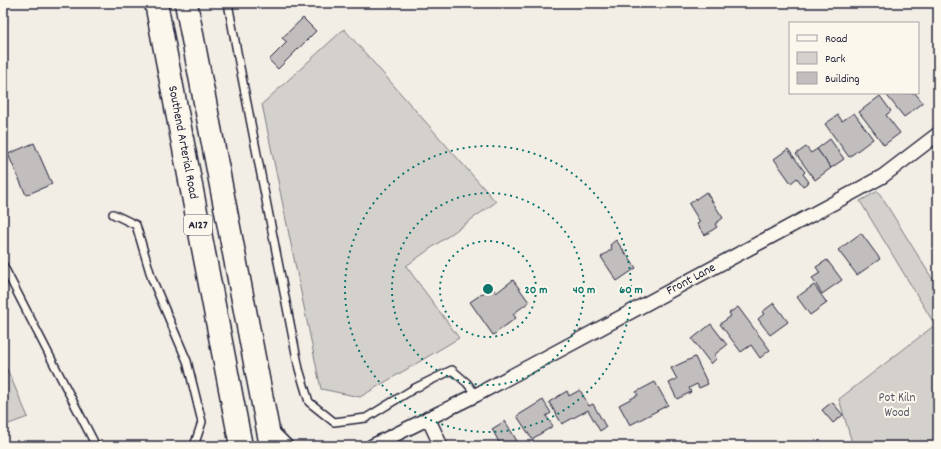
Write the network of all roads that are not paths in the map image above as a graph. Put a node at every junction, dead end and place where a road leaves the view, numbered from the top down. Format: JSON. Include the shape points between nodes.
{"nodes":[{"id":1,"x":156,"y":3,"type":"edge"},
{"id":2,"x":186,"y":3,"type":"edge"},
{"id":3,"x":228,"y":3,"type":"edge"},
{"id":4,"x":938,"y":134,"type":"edge"},
{"id":5,"x":113,"y":214,"type":"dead end"},
{"id":6,"x":3,"y":265,"type":"edge"},
{"id":7,"x":476,"y":395,"type":"junction"},
{"id":8,"x":428,"y":418,"type":"junction"},
{"id":9,"x":265,"y":420,"type":"junction"},
{"id":10,"x":96,"y":446,"type":"edge"},
{"id":11,"x":194,"y":446,"type":"edge"},
{"id":12,"x":241,"y":446,"type":"edge"},
{"id":13,"x":271,"y":446,"type":"edge"},
{"id":14,"x":286,"y":446,"type":"edge"},
{"id":15,"x":372,"y":446,"type":"edge"},
{"id":16,"x":441,"y":446,"type":"edge"}],
"edges":[{"from":1,"to":12,"type":"highway","name":"Southend Arterial Road","number":"A127"},
{"from":2,"to":9,"type":"highway","number":"A127"},
{"from":3,"to":7,"type":"lane","via":[[299,369],[309,402],[334,422],[366,418],[415,388],[452,370]]},
{"from":4,"to":7,"type":"street","name":"Front Lane","via":[[883,176]]},
{"from":5,"to":11,"type":"lane","via":[[136,225],[152,279],[187,361],[202,422]]},
{"from":6,"to":10,"type":"lane"},
{"from":7,"to":8,"type":"street","name":"Front Lane"},
{"from":8,"to":15,"type":"street","name":"Front Lane"},
{"from":8,"to":16,"type":"street"},
{"from":9,"to":13,"type":"highway","number":"A127"},
{"from":9,"to":14,"type":"street"}]}
